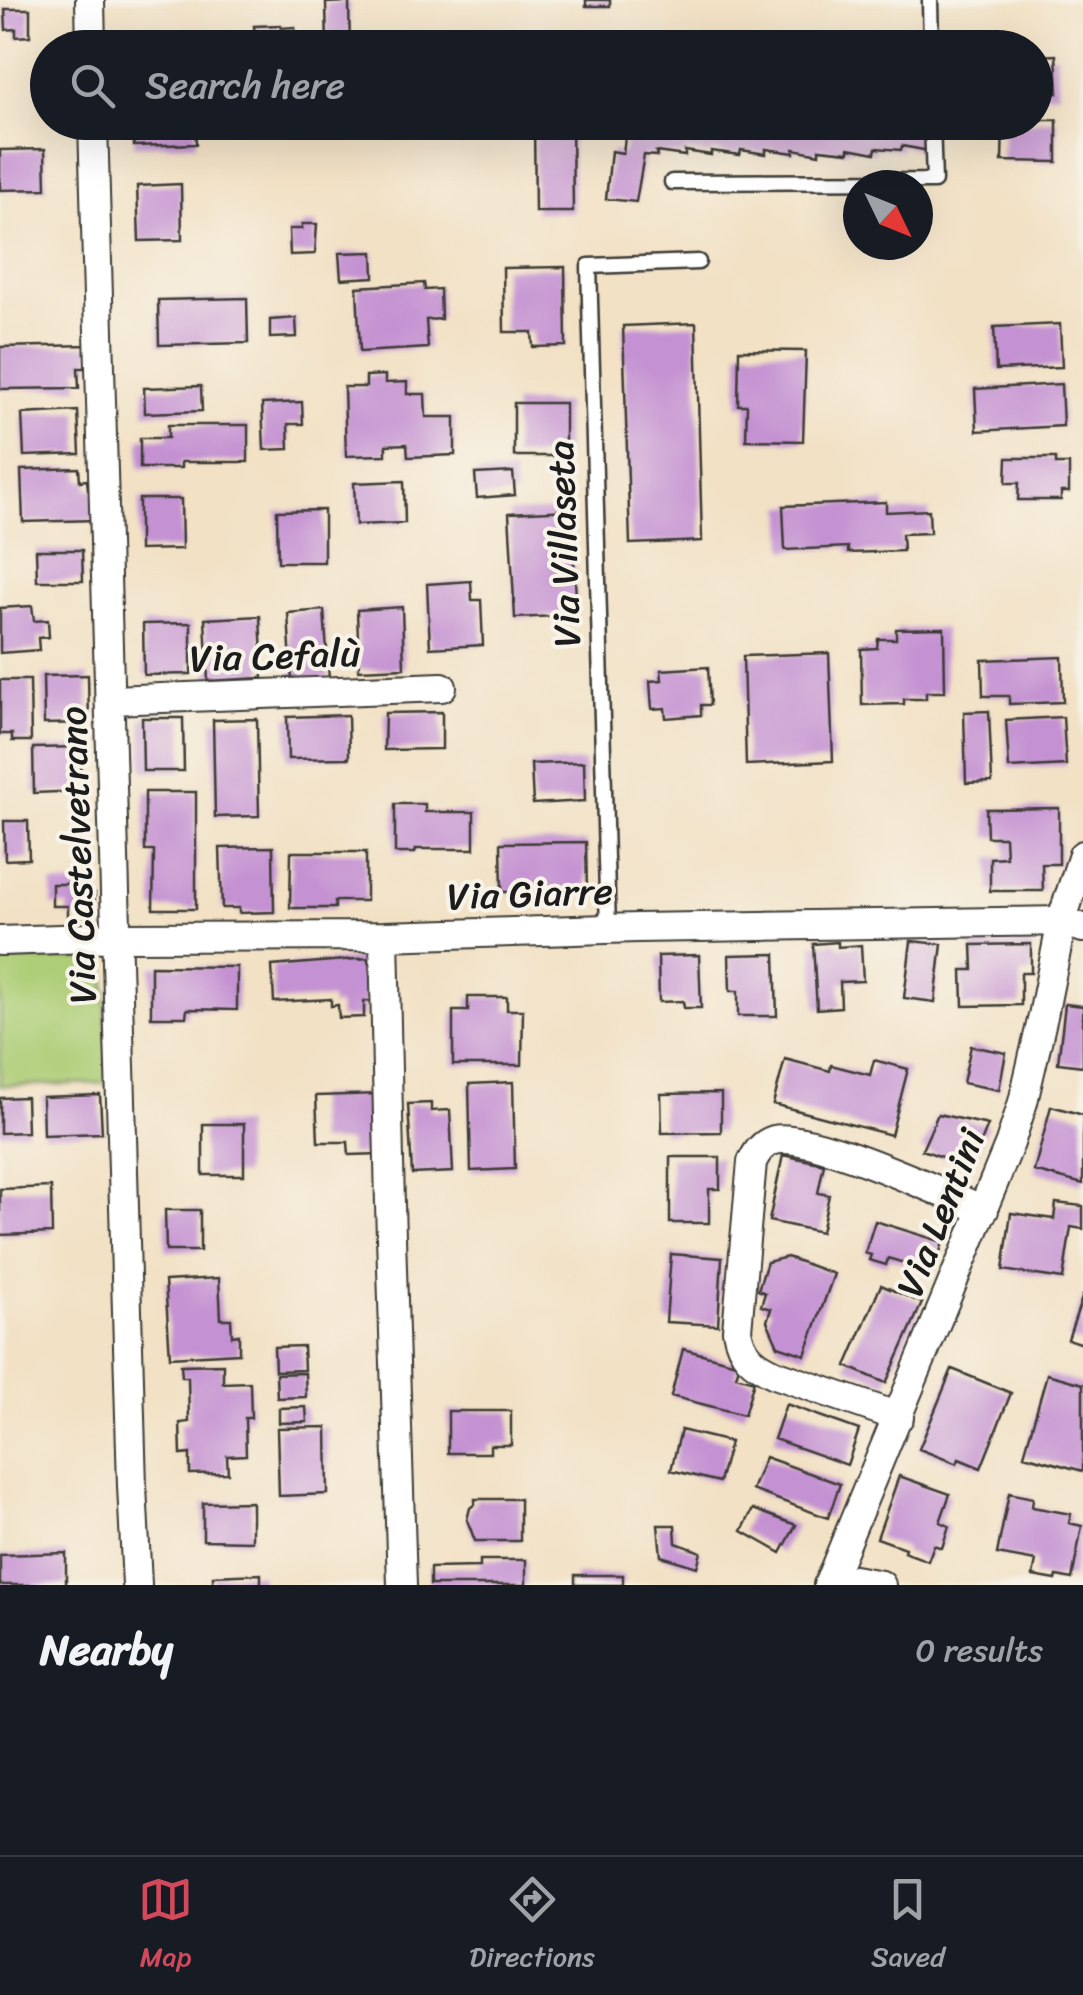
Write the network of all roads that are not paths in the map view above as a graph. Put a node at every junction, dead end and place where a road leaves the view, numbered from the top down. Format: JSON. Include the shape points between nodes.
{"nodes":[{"id":1,"x":90,"y":0,"type":"edge"},
{"id":2,"x":930,"y":0,"type":"edge"},
{"id":3,"x":91,"y":30,"type":"edge"},
{"id":4,"x":931,"y":30,"type":"edge"},
{"id":5,"x":94,"y":140,"type":"edge"},
{"id":6,"x":933,"y":140,"type":"edge"},
{"id":7,"x":672,"y":182,"type":"dead end"},
{"id":8,"x":698,"y":262,"type":"dead end"},
{"id":9,"x":442,"y":688,"type":"dead end"},
{"id":10,"x":111,"y":700,"type":"junction"},
{"id":11,"x":1083,"y":856,"type":"edge"},
{"id":12,"x":1072,"y":924,"type":"edge"},
{"id":13,"x":608,"y":929,"type":"junction"},
{"id":14,"x":384,"y":936,"type":"junction"},
{"id":15,"x":118,"y":937,"type":"junction"},
{"id":16,"x":0,"y":942,"type":"edge"},
{"id":17,"x":984,"y":1210,"type":"junction"},
{"id":18,"x":899,"y":1417,"type":"junction"},
{"id":19,"x":830,"y":1580,"type":"edge"},
{"id":20,"x":137,"y":1585,"type":"edge"},
{"id":21,"x":402,"y":1585,"type":"edge"},
{"id":22,"x":881,"y":1585,"type":"edge"}],
"edges":[{"from":1,"to":3,"type":"street"},
{"from":2,"to":4,"type":"lane"},
{"from":5,"to":10,"type":"street","name":"Via Castelvetrano"},
{"from":6,"to":7,"type":"lane","via":[[934,181]]},
{"from":8,"to":13,"type":"lane","name":"Via Villaseta","via":[[589,266]]},
{"from":9,"to":10,"type":"street","name":"Via Cefalù"},
{"from":10,"to":15,"type":"street","name":"Via Castelvetrano"},
{"from":11,"to":12,"type":"street","name":"Via Lentini"},
{"from":12,"to":13,"type":"street","name":"Via Giarre"},
{"from":12,"to":17,"type":"street","name":"Via Lentini","via":[[1023,1102]]},
{"from":13,"to":14,"type":"street","name":"Via Giarre"},
{"from":14,"to":15,"type":"street","name":"Via Giarre"},
{"from":14,"to":21,"type":"street"},
{"from":15,"to":16,"type":"street","name":"Via Giarre"},
{"from":15,"to":20,"type":"street","name":"Via Castelvetrano"},
{"from":17,"to":18,"type":"street","name":"Via Lentini"},
{"from":17,"to":18,"type":"street","via":[[802,1142],[770,1142],[752,1162],[737,1320],[742,1350],[775,1374]]},
{"from":18,"to":19,"type":"street","name":"Via Lentini"},
{"from":19,"to":22,"type":"street"}]}
